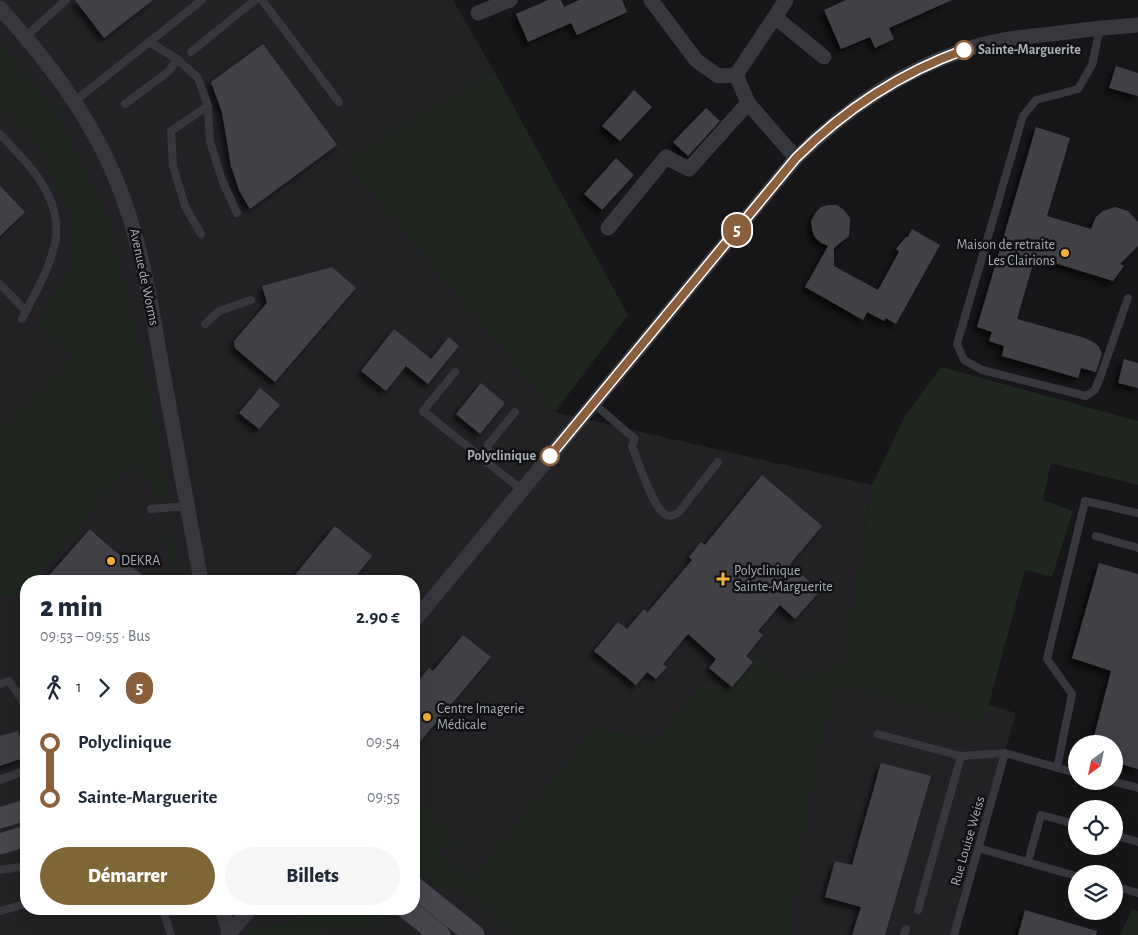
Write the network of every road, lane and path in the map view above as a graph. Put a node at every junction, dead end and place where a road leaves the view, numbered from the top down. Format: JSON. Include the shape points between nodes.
{"nodes":[{"id":1,"x":66,"y":0,"type":"edge"},
{"id":2,"x":202,"y":0,"type":"edge"},
{"id":3,"x":255,"y":0,"type":"edge"},
{"id":4,"x":262,"y":0,"type":"edge"},
{"id":5,"x":510,"y":0,"type":"edge"},
{"id":6,"x":651,"y":0,"type":"edge"},
{"id":7,"x":786,"y":0,"type":"edge"},
{"id":8,"x":0,"y":9,"type":"edge"},
{"id":9,"x":478,"y":13,"type":"dead end"},
{"id":10,"x":775,"y":17,"type":"junction"},
{"id":11,"x":1138,"y":25,"type":"edge"},
{"id":12,"x":1100,"y":28,"type":"junction"},
{"id":13,"x":25,"y":37,"type":"junction"},
{"id":14,"x":149,"y":42,"type":"junction"},
{"id":15,"x":191,"y":52,"type":"dead end"},
{"id":16,"x":824,"y":57,"type":"dead end"},
{"id":17,"x":177,"y":59,"type":"junction"},
{"id":18,"x":736,"y":75,"type":"junction"},
{"id":19,"x":75,"y":101,"type":"junction"},
{"id":20,"x":339,"y":102,"type":"dead end"},
{"id":21,"x":748,"y":103,"type":"junction"},
{"id":22,"x":125,"y":104,"type":"dead end"},
{"id":23,"x":208,"y":106,"type":"junction"},
{"id":24,"x":0,"y":134,"type":"edge"},
{"id":25,"x":796,"y":158,"type":"junction"},
{"id":26,"x":237,"y":213,"type":"dead end"},
{"id":27,"x":608,"y":228,"type":"dead end"},
{"id":28,"x":201,"y":234,"type":"dead end"},
{"id":29,"x":0,"y":284,"type":"edge"},
{"id":30,"x":1128,"y":298,"type":"dead end"},
{"id":31,"x":251,"y":300,"type":"dead end"},
{"id":32,"x":26,"y":311,"type":"junction"},
{"id":33,"x":22,"y":319,"type":"dead end"},
{"id":34,"x":205,"y":324,"type":"dead end"},
{"id":35,"x":455,"y":372,"type":"dead end"},
{"id":36,"x":593,"y":403,"type":"junction"},
{"id":37,"x":515,"y":412,"type":"dead end"},
{"id":38,"x":718,"y":462,"type":"dead end"},
{"id":39,"x":488,"y":463,"type":"junction"},
{"id":40,"x":522,"y":490,"type":"junction"},
{"id":41,"x":188,"y":506,"type":"junction"},
{"id":42,"x":151,"y":509,"type":"dead end"},
{"id":43,"x":1138,"y":513,"type":"edge"},
{"id":44,"x":1096,"y":536,"type":"dead end"},
{"id":45,"x":1138,"y":548,"type":"edge"},
{"id":46,"x":200,"y":575,"type":"edge"},
{"id":47,"x":420,"y":614,"type":"edge"},
{"id":48,"x":0,"y":684,"type":"edge"},
{"id":49,"x":20,"y":697,"type":"edge"},
{"id":50,"x":878,"y":734,"type":"dead end"},
{"id":51,"x":1005,"y":754,"type":"junction"},
{"id":52,"x":961,"y":756,"type":"junction"},
{"id":53,"x":1057,"y":768,"type":"junction"},
{"id":54,"x":1068,"y":771,"type":"edge"},
{"id":55,"x":20,"y":772,"type":"edge"},
{"id":56,"x":0,"y":780,"type":"edge"},
{"id":57,"x":1123,"y":784,"type":"edge"},
{"id":58,"x":1138,"y":788,"type":"edge"},
{"id":59,"x":20,"y":812,"type":"edge"},
{"id":60,"x":0,"y":818,"type":"edge"},
{"id":61,"x":1068,"y":822,"type":"edge"},
{"id":62,"x":20,"y":838,"type":"edge"},
{"id":63,"x":1123,"y":838,"type":"edge"},
{"id":64,"x":1138,"y":842,"type":"edge"},
{"id":65,"x":0,"y":844,"type":"edge"},
{"id":66,"x":978,"y":848,"type":"junction"},
{"id":67,"x":1028,"y":862,"type":"junction"},
{"id":68,"x":20,"y":867,"type":"edge"},
{"id":69,"x":0,"y":870,"type":"edge"},
{"id":70,"x":1068,"y":874,"type":"edge"},
{"id":71,"x":1123,"y":889,"type":"edge"},
{"id":72,"x":420,"y":892,"type":"edge"},
{"id":73,"x":1138,"y":893,"type":"edge"},
{"id":74,"x":20,"y":906,"type":"edge"},
{"id":75,"x":918,"y":910,"type":"dead end"},
{"id":76,"x":0,"y":911,"type":"edge"},
{"id":77,"x":165,"y":915,"type":"edge"},
{"id":78,"x":224,"y":915,"type":"edge"},
{"id":79,"x":245,"y":915,"type":"edge"},
{"id":80,"x":415,"y":915,"type":"edge"},
{"id":81,"x":229,"y":934,"type":"edge"},
{"id":82,"x":171,"y":935,"type":"edge"},
{"id":83,"x":440,"y":935,"type":"edge"},
{"id":84,"x":474,"y":935,"type":"edge"},
{"id":85,"x":954,"y":935,"type":"edge"}],
"edges":[{"from":1,"to":13,"type":"lane"},
{"from":2,"to":14,"type":"lane"},
{"from":3,"to":15,"type":"lane"},
{"from":4,"to":20,"type":"lane"},
{"from":5,"to":9,"type":"street"},
{"from":6,"to":18,"type":"street","via":[[696,60],[718,76]]},
{"from":7,"to":10,"type":"street"},
{"from":8,"to":13,"type":"street","name":"Avenue de Worms"},
{"from":10,"to":16,"type":"street"},
{"from":10,"to":18,"type":"street"},
{"from":11,"to":12,"type":"street"},
{"from":12,"to":25,"type":"street","via":[[994,42],[938,60],[898,79],[859,104]]},
{"from":12,"to":30,"type":"lane","via":[[1092,65],[1078,88],[1036,100],[1023,116],[957,344],[964,360],[982,370],[1086,396],[1095,390]]},
{"from":13,"to":19,"type":"street","name":"Avenue de Worms"},
{"from":14,"to":17,"type":"lane"},
{"from":14,"to":19,"type":"lane"},
{"from":17,"to":22,"type":"lane","via":[[169,71]]},
{"from":17,"to":23,"type":"lane","via":[[198,78]]},
{"from":18,"to":21,"type":"street"},
{"from":19,"to":41,"type":"street","name":"Avenue de Worms","via":[[105,155],[137,238]]},
{"from":21,"to":25,"type":"street"},
{"from":21,"to":27,"type":"street","via":[[689,169],[666,157]]},
{"from":23,"to":26,"type":"lane","via":[[210,141]]},
{"from":23,"to":28,"type":"lane","via":[[171,131],[173,166],[185,206]]},
{"from":24,"to":32,"type":"lane","via":[[44,186],[55,211],[57,236],[50,261]]},
{"from":25,"to":36,"type":"street"},
{"from":29,"to":32,"type":"lane"},
{"from":31,"to":34,"type":"lane","via":[[219,311]]},
{"from":32,"to":33,"type":"lane"},
{"from":35,"to":39,"type":"lane","via":[[423,411]]},
{"from":36,"to":38,"type":"lane","via":[[634,440],[632,446],[653,498],[662,512],[669,516],[679,512]]},
{"from":36,"to":40,"type":"street"},
{"from":37,"to":39,"type":"lane","via":[[488,445]]},
{"from":39,"to":40,"type":"lane"},
{"from":40,"to":47,"type":"street"},
{"from":41,"to":42,"type":"lane"},
{"from":41,"to":46,"type":"street","name":"Avenue de Worms"},
{"from":43,"to":53,"type":"lane","via":[[1085,501],[1047,659],[1072,694]]},
{"from":44,"to":45,"type":"lane"},
{"from":48,"to":49,"type":"lane","via":[[9,681]]},
{"from":50,"to":52,"type":"lane"},
{"from":51,"to":52,"type":"lane"},
{"from":51,"to":53,"type":"lane"},
{"from":51,"to":66,"type":"lane","name":"Rue Louise Weiss"},
{"from":52,"to":75,"type":"lane"},
{"from":53,"to":54,"type":"lane"},
{"from":55,"to":56,"type":"lane"},
{"from":57,"to":58,"type":"lane"},
{"from":59,"to":60,"type":"street"},
{"from":61,"to":67,"type":"lane","via":[[1041,815]]},
{"from":62,"to":65,"type":"street"},
{"from":63,"to":64,"type":"lane"},
{"from":66,"to":67,"type":"lane"},
{"from":66,"to":85,"type":"lane","name":"Rue Louise Weiss"},
{"from":67,"to":70,"type":"lane"},
{"from":68,"to":69,"type":"lane"},
{"from":71,"to":73,"type":"lane"},
{"from":72,"to":84,"type":"street"},
{"from":74,"to":76,"type":"lane"},
{"from":77,"to":82,"type":"lane"},
{"from":78,"to":81,"type":"street"},
{"from":79,"to":81,"type":"street"},
{"from":80,"to":83,"type":"street"}]}
